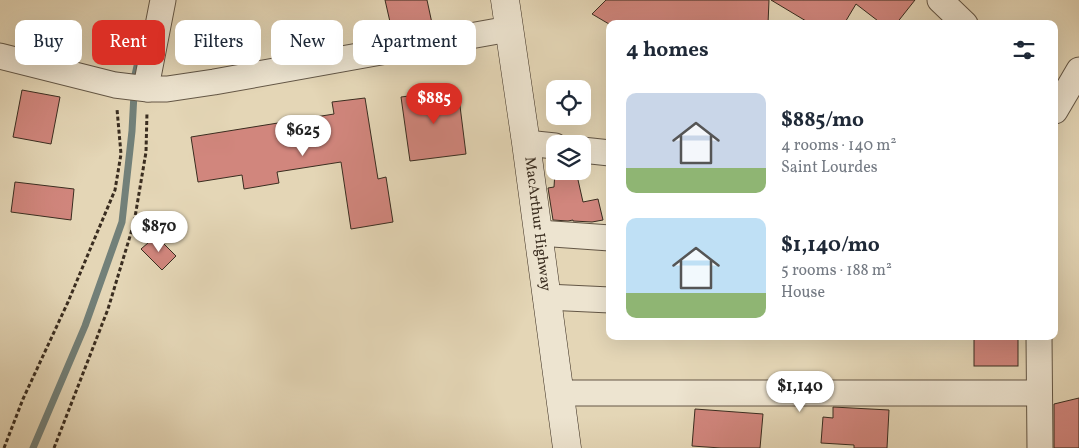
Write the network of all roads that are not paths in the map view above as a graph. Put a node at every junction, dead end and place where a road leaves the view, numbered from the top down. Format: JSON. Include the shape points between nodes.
{"nodes":[{"id":1,"x":164,"y":0,"type":"edge"},
{"id":2,"x":505,"y":0,"type":"edge"},
{"id":3,"x":940,"y":0,"type":"edge"},
{"id":4,"x":961,"y":20,"type":"edge"},
{"id":5,"x":509,"y":29,"type":"junction"},
{"id":6,"x":0,"y":56,"type":"edge"},
{"id":7,"x":1079,"y":70,"type":"edge"},
{"id":8,"x":132,"y":87,"type":"junction"},
{"id":9,"x":1058,"y":105,"type":"edge"},
{"id":10,"x":526,"y":143,"type":"junction"},
{"id":11,"x":546,"y":145,"type":"edge"},
{"id":12,"x":591,"y":151,"type":"edge"},
{"id":13,"x":606,"y":153,"type":"edge"},
{"id":14,"x":539,"y":233,"type":"junction"},
{"id":15,"x":606,"y":238,"type":"edge"},
{"id":16,"x":546,"y":298,"type":"junction"},
{"id":17,"x":606,"y":300,"type":"edge"},
{"id":18,"x":1039,"y":340,"type":"edge"},
{"id":19,"x":1039,"y":392,"type":"junction"},
{"id":20,"x":560,"y":393,"type":"junction"},
{"id":21,"x":567,"y":448,"type":"edge"},
{"id":22,"x":1040,"y":448,"type":"edge"}],
"edges":[{"from":1,"to":8,"type":"street","via":[[148,77]]},
{"from":2,"to":5,"type":"main road","name":"MacArthur Highway"},
{"from":3,"to":4,"type":"street"},
{"from":5,"to":8,"type":"street","via":[[214,82],[167,89]]},
{"from":5,"to":10,"type":"main road","name":"MacArthur Highway"},
{"from":6,"to":8,"type":"street"},
{"from":7,"to":9,"type":"street"},
{"from":10,"to":11,"type":"street"},
{"from":10,"to":14,"type":"main road","name":"MacArthur Highway"},
{"from":12,"to":13,"type":"street"},
{"from":14,"to":15,"type":"street"},
{"from":14,"to":16,"type":"main road","name":"MacArthur Highway"},
{"from":16,"to":17,"type":"street"},
{"from":16,"to":20,"type":"main road","name":"MacArthur Highway"},
{"from":18,"to":19,"type":"street"},
{"from":19,"to":20,"type":"street"},
{"from":19,"to":22,"type":"street"},
{"from":20,"to":21,"type":"main road","name":"MacArthur Highway"}]}
